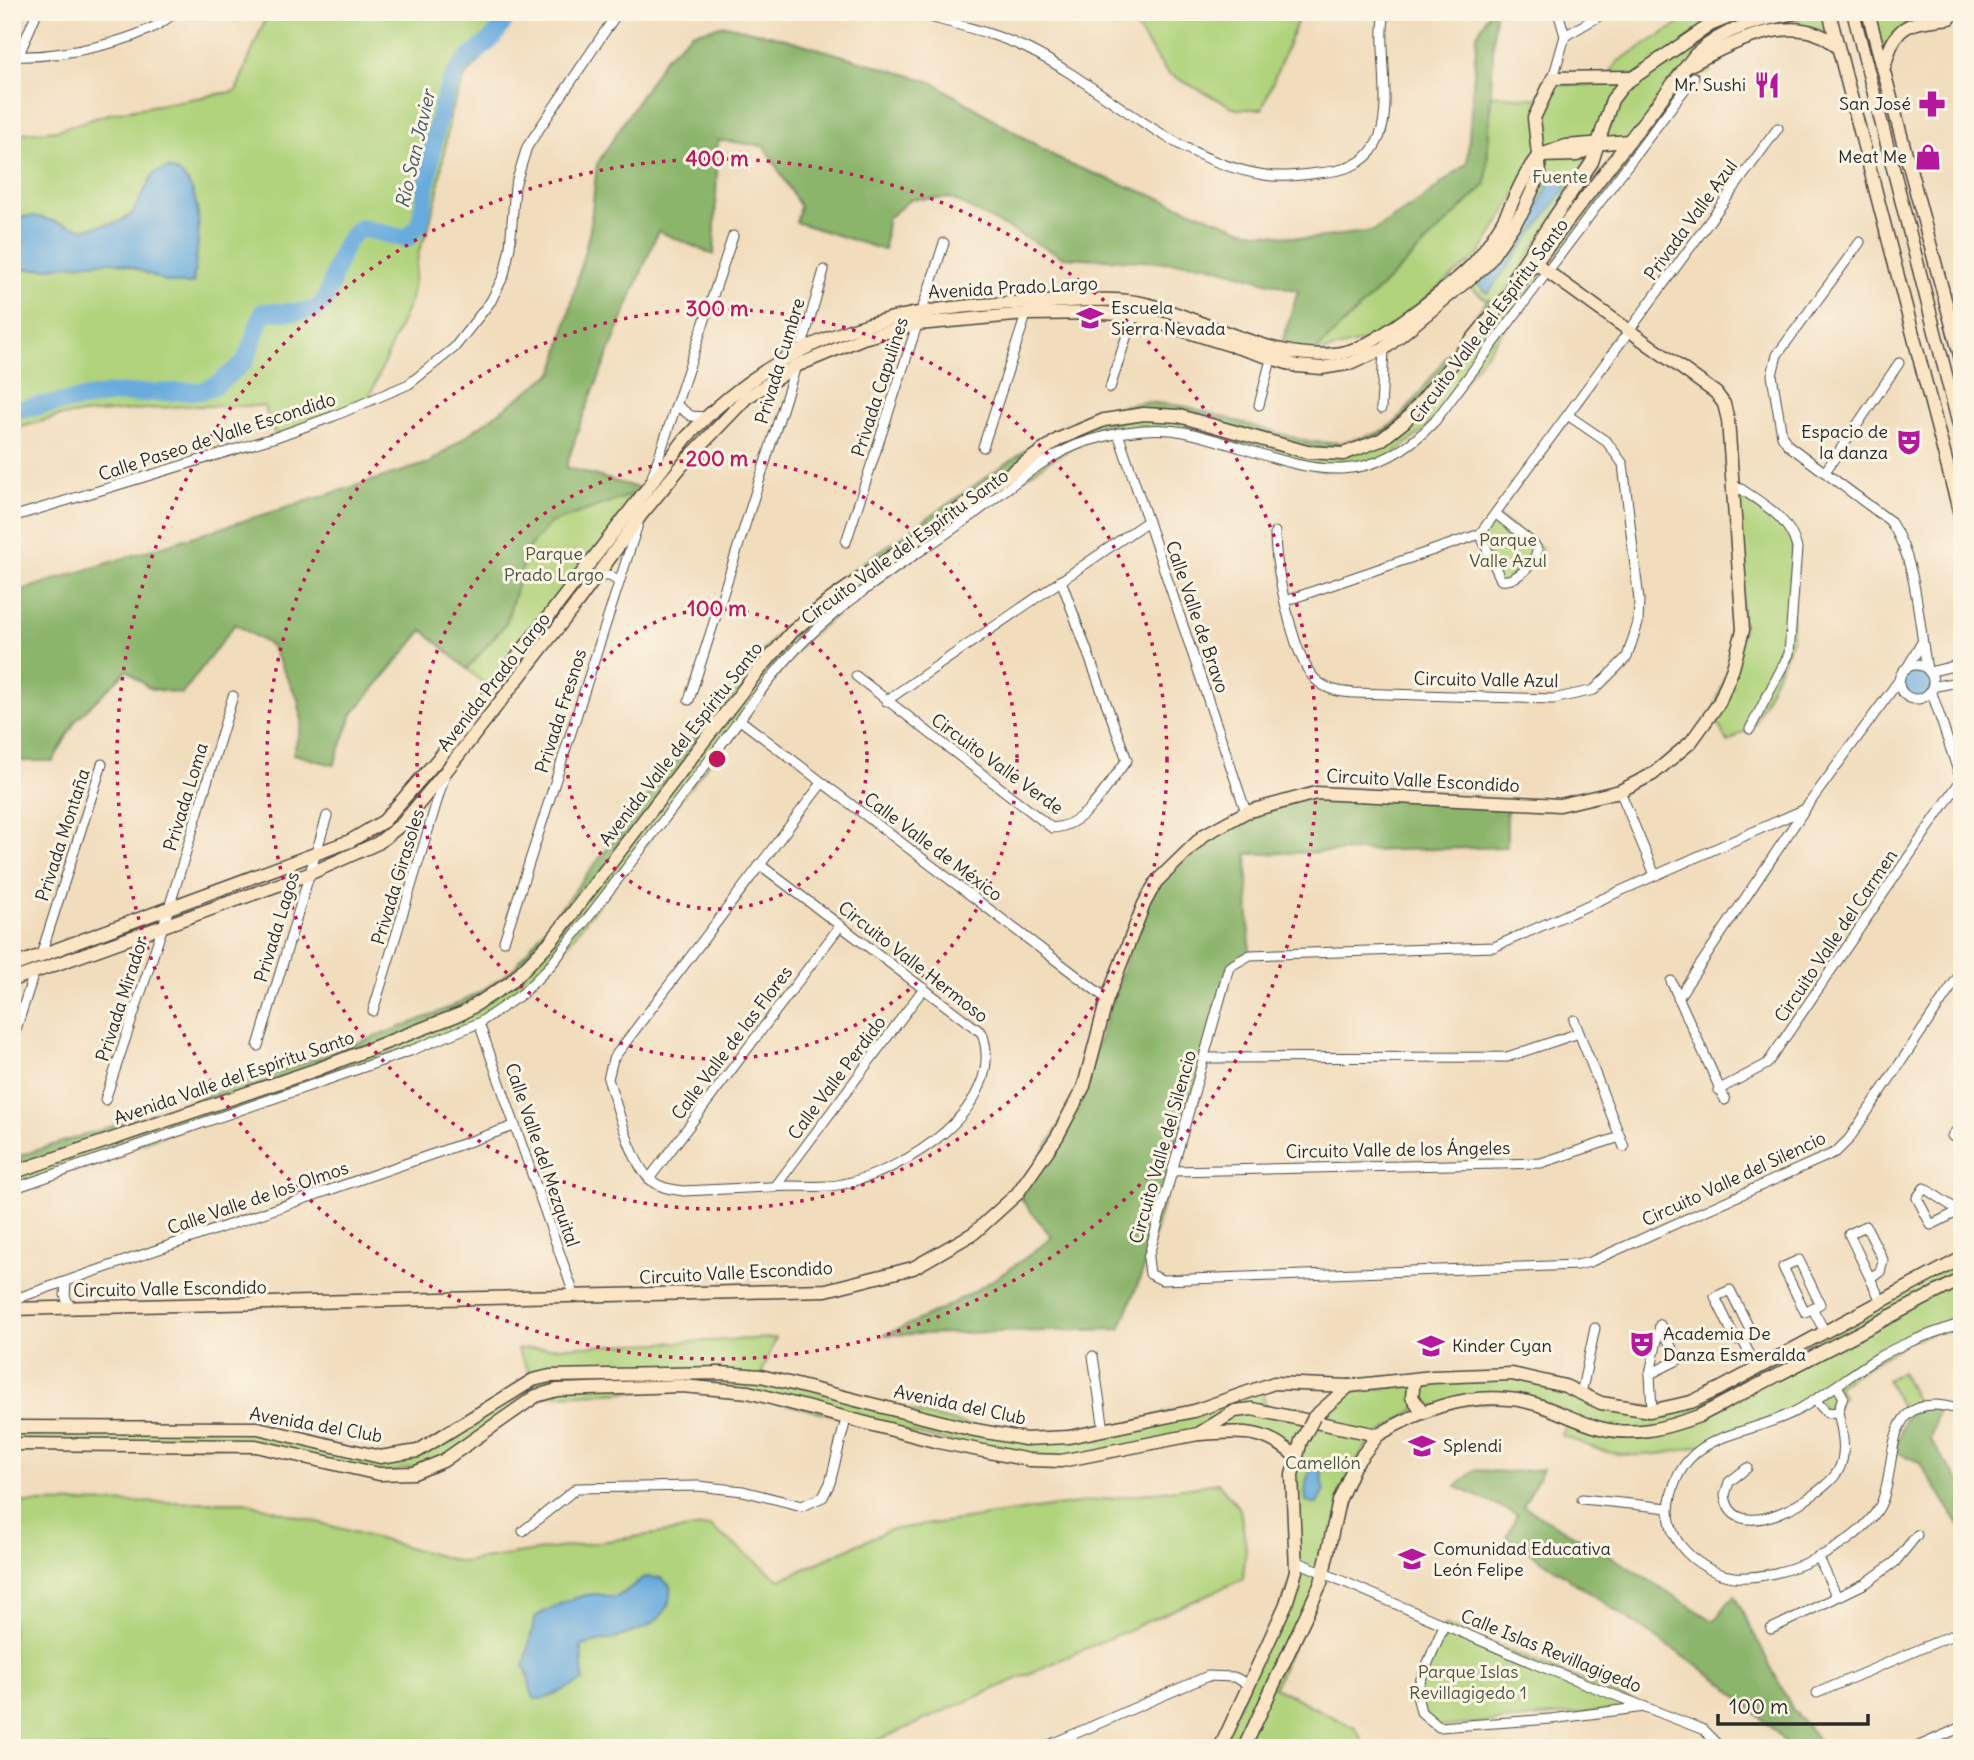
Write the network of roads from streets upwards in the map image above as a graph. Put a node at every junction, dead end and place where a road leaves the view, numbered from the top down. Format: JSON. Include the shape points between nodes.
{"nodes":[{"id":1,"x":37,"y":12,"type":"edge"},
{"id":2,"x":175,"y":12,"type":"edge"},
{"id":3,"x":618,"y":12,"type":"edge"},
{"id":4,"x":912,"y":12,"type":"edge"},
{"id":5,"x":1385,"y":12,"type":"edge"},
{"id":6,"x":1558,"y":12,"type":"edge"},
{"id":7,"x":1606,"y":12,"type":"edge"},
{"id":8,"x":1716,"y":12,"type":"edge"},
{"id":9,"x":1742,"y":12,"type":"edge"},
{"id":10,"x":1801,"y":12,"type":"edge"},
{"id":11,"x":1829,"y":12,"type":"edge"},
{"id":12,"x":1853,"y":12,"type":"edge"},
{"id":13,"x":1933,"y":12,"type":"edge"},
{"id":14,"x":1870,"y":18,"type":"edge"},
{"id":15,"x":1956,"y":19,"type":"edge"},
{"id":16,"x":1710,"y":25,"type":"junction"},
{"id":17,"x":1565,"y":36,"type":"junction"},
{"id":18,"x":1838,"y":47,"type":"junction"},
{"id":19,"x":15,"y":57,"type":"edge"},
{"id":20,"x":1867,"y":67,"type":"junction"},
{"id":21,"x":1885,"y":67,"type":"junction"},
{"id":22,"x":1680,"y":71,"type":"junction"},
{"id":23,"x":1694,"y":77,"type":"dead end"},
{"id":24,"x":1628,"y":80,"type":"junction"},
{"id":25,"x":1551,"y":81,"type":"junction"},
{"id":26,"x":1778,"y":128,"type":"dead end"},
{"id":27,"x":1629,"y":141,"type":"junction"},
{"id":28,"x":1600,"y":143,"type":"junction"},
{"id":29,"x":1538,"y":156,"type":"junction"},
{"id":30,"x":733,"y":236,"type":"dead end"},
{"id":31,"x":1860,"y":242,"type":"dead end"},
{"id":32,"x":944,"y":243,"type":"dead end"},
{"id":33,"x":1540,"y":267,"type":"junction"},
{"id":34,"x":824,"y":270,"type":"dead end"},
{"id":35,"x":1496,"y":307,"type":"junction"},
{"id":36,"x":1028,"y":308,"type":"junction"},
{"id":37,"x":1136,"y":309,"type":"junction"},
{"id":38,"x":922,"y":310,"type":"junction"},
{"id":39,"x":918,"y":324,"type":"junction"},
{"id":40,"x":1397,"y":330,"type":"junction"},
{"id":41,"x":1629,"y":331,"type":"junction"},
{"id":42,"x":1384,"y":348,"type":"junction"},
{"id":43,"x":800,"y":351,"type":"junction"},
{"id":44,"x":1272,"y":353,"type":"junction"},
{"id":45,"x":1899,"y":363,"type":"dead end"},
{"id":46,"x":1962,"y":363,"type":"edge"},
{"id":47,"x":796,"y":366,"type":"junction"},
{"id":48,"x":1110,"y":388,"type":"dead end"},
{"id":49,"x":676,"y":405,"type":"junction"},
{"id":50,"x":1259,"y":405,"type":"dead end"},
{"id":51,"x":1381,"y":409,"type":"dead end"},
{"id":52,"x":1569,"y":416,"type":"junction"},
{"id":53,"x":705,"y":417,"type":"junction"},
{"id":54,"x":1118,"y":433,"type":"junction"},
{"id":55,"x":1962,"y":437,"type":"edge"},
{"id":56,"x":983,"y":446,"type":"dead end"},
{"id":57,"x":1825,"y":472,"type":"junction"},
{"id":58,"x":1735,"y":485,"type":"junction"},
{"id":59,"x":648,"y":490,"type":"junction"},
{"id":60,"x":1496,"y":514,"type":"junction"},
{"id":61,"x":641,"y":515,"type":"junction"},
{"id":62,"x":12,"y":517,"type":"edge"},
{"id":63,"x":1148,"y":522,"type":"junction"},
{"id":64,"x":1962,"y":522,"type":"edge"},
{"id":65,"x":1275,"y":531,"type":"dead end"},
{"id":66,"x":1480,"y":534,"type":"junction"},
{"id":67,"x":846,"y":541,"type":"dead end"},
{"id":68,"x":598,"y":576,"type":"junction"},
{"id":69,"x":1062,"y":580,"type":"junction"},
{"id":70,"x":619,"y":582,"type":"junction"},
{"id":71,"x":1285,"y":601,"type":"junction"},
{"id":72,"x":1922,"y":642,"type":"junction"},
{"id":73,"x":1962,"y":664,"type":"edge"},
{"id":74,"x":1906,"y":669,"type":"junction"},
{"id":75,"x":1962,"y":669,"type":"edge"},
{"id":76,"x":1962,"y":675,"type":"edge"},
{"id":77,"x":856,"y":676,"type":"dead end"},
{"id":78,"x":1900,"y":678,"type":"junction"},
{"id":79,"x":1931,"y":679,"type":"junction"},
{"id":80,"x":1962,"y":681,"type":"edge"},
{"id":81,"x":233,"y":695,"type":"dead end"},
{"id":82,"x":1906,"y":695,"type":"junction"},
{"id":83,"x":1920,"y":698,"type":"junction"},
{"id":84,"x":689,"y":700,"type":"dead end"},
{"id":85,"x":886,"y":701,"type":"junction"},
{"id":86,"x":1883,"y":701,"type":"junction"},
{"id":87,"x":1939,"y":716,"type":"junction"},
{"id":88,"x":740,"y":720,"type":"junction"},
{"id":89,"x":1750,"y":729,"type":"dead end"},
{"id":90,"x":445,"y":751,"type":"junction"},
{"id":91,"x":102,"y":764,"type":"dead end"},
{"id":92,"x":446,"y":771,"type":"junction"},
{"id":93,"x":1961,"y":781,"type":"edge"},
{"id":94,"x":822,"y":783,"type":"junction"},
{"id":95,"x":1620,"y":791,"type":"junction"},
{"id":96,"x":1805,"y":809,"type":"junction"},
{"id":97,"x":1246,"y":812,"type":"junction"},
{"id":98,"x":327,"y":816,"type":"dead end"},
{"id":99,"x":316,"y":853,"type":"junction"},
{"id":100,"x":759,"y":864,"type":"junction"},
{"id":101,"x":309,"y":874,"type":"junction"},
{"id":102,"x":1655,"y":875,"type":"junction"},
{"id":103,"x":169,"y":908,"type":"junction"},
{"id":104,"x":840,"y":926,"type":"junction"},
{"id":105,"x":162,"y":927,"type":"junction"},
{"id":106,"x":504,"y":941,"type":"dead end"},
{"id":107,"x":41,"y":956,"type":"junction"},
{"id":108,"x":12,"y":966,"type":"edge"},
{"id":109,"x":1962,"y":971,"type":"edge"},
{"id":110,"x":34,"y":973,"type":"junction"},
{"id":111,"x":12,"y":980,"type":"edge"},
{"id":112,"x":1671,"y":981,"type":"dead end"},
{"id":113,"x":923,"y":988,"type":"junction"},
{"id":114,"x":1678,"y":998,"type":"junction"},
{"id":115,"x":1107,"y":999,"type":"junction"},
{"id":116,"x":373,"y":1011,"type":"dead end"},
{"id":117,"x":1574,"y":1020,"type":"dead end"},
{"id":118,"x":479,"y":1023,"type":"junction"},
{"id":119,"x":1579,"y":1033,"type":"junction"},
{"id":120,"x":12,"y":1042,"type":"edge"},
{"id":121,"x":258,"y":1046,"type":"dead end"},
{"id":122,"x":1204,"y":1058,"type":"junction"},
{"id":123,"x":1718,"y":1090,"type":"junction"},
{"id":124,"x":105,"y":1100,"type":"dead end"},
{"id":125,"x":1725,"y":1100,"type":"dead end"},
{"id":126,"x":1962,"y":1124,"type":"edge"},
{"id":127,"x":514,"y":1126,"type":"junction"},
{"id":128,"x":1962,"y":1142,"type":"edge"},
{"id":129,"x":1173,"y":1171,"type":"junction"},
{"id":130,"x":12,"y":1173,"type":"edge"},
{"id":131,"x":649,"y":1179,"type":"junction"},
{"id":132,"x":775,"y":1187,"type":"junction"},
{"id":133,"x":12,"y":1189,"type":"edge"},
{"id":134,"x":1960,"y":1212,"type":"edge"},
{"id":135,"x":1962,"y":1258,"type":"edge"},
{"id":136,"x":1870,"y":1277,"type":"junction"},
{"id":137,"x":1962,"y":1279,"type":"edge"},
{"id":138,"x":66,"y":1282,"type":"junction"},
{"id":139,"x":575,"y":1297,"type":"junction"},
{"id":140,"x":12,"y":1300,"type":"edge"},
{"id":141,"x":1881,"y":1301,"type":"junction"},
{"id":142,"x":1812,"y":1308,"type":"junction"},
{"id":143,"x":12,"y":1309,"type":"edge"},
{"id":144,"x":70,"y":1309,"type":"junction"},
{"id":145,"x":1852,"y":1317,"type":"junction"},
{"id":146,"x":1962,"y":1323,"type":"edge"},
{"id":147,"x":1595,"y":1328,"type":"dead end"},
{"id":148,"x":1861,"y":1331,"type":"junction"},
{"id":149,"x":1825,"y":1332,"type":"junction"},
{"id":150,"x":1741,"y":1337,"type":"junction"},
{"id":151,"x":1093,"y":1356,"type":"dead end"},
{"id":152,"x":1757,"y":1368,"type":"junction"},
{"id":153,"x":1650,"y":1374,"type":"junction"},
{"id":154,"x":574,"y":1376,"type":"junction"},
{"id":155,"x":1414,"y":1380,"type":"junction"},
{"id":156,"x":1837,"y":1386,"type":"junction"},
{"id":157,"x":1343,"y":1387,"type":"junction"},
{"id":158,"x":575,"y":1390,"type":"junction"},
{"id":159,"x":1581,"y":1394,"type":"junction"},
{"id":160,"x":1815,"y":1400,"type":"junction"},
{"id":161,"x":1691,"y":1402,"type":"junction"},
{"id":162,"x":1652,"y":1410,"type":"junction"},
{"id":163,"x":1962,"y":1410,"type":"edge"},
{"id":164,"x":1422,"y":1411,"type":"junction"},
{"id":165,"x":1838,"y":1412,"type":"junction"},
{"id":166,"x":1699,"y":1416,"type":"junction"},
{"id":167,"x":846,"y":1419,"type":"junction"},
{"id":168,"x":12,"y":1427,"type":"edge"},
{"id":169,"x":1104,"y":1430,"type":"junction"},
{"id":170,"x":1198,"y":1434,"type":"junction"},
{"id":171,"x":1378,"y":1434,"type":"junction"},
{"id":172,"x":12,"y":1444,"type":"edge"},
{"id":173,"x":1296,"y":1457,"type":"junction"},
{"id":174,"x":1747,"y":1468,"type":"dead end"},
{"id":175,"x":1582,"y":1499,"type":"dead end"},
{"id":176,"x":1669,"y":1508,"type":"junction"},
{"id":177,"x":523,"y":1531,"type":"dead end"},
{"id":178,"x":1917,"y":1535,"type":"dead end"},
{"id":179,"x":1818,"y":1556,"type":"junction"},
{"id":180,"x":1298,"y":1562,"type":"junction"},
{"id":181,"x":1325,"y":1573,"type":"junction"},
{"id":182,"x":1837,"y":1597,"type":"junction"},
{"id":183,"x":1444,"y":1625,"type":"junction"},
{"id":184,"x":1771,"y":1629,"type":"dead end"},
{"id":185,"x":1962,"y":1631,"type":"edge"},
{"id":186,"x":1250,"y":1685,"type":"junction"},
{"id":187,"x":1817,"y":1693,"type":"dead end"},
{"id":188,"x":1647,"y":1707,"type":"junction"},
{"id":189,"x":1962,"y":1727,"type":"edge"},
{"id":190,"x":1042,"y":1748,"type":"edge"},
{"id":191,"x":1220,"y":1748,"type":"edge"},
{"id":192,"x":1244,"y":1748,"type":"edge"},
{"id":193,"x":1722,"y":1748,"type":"edge"},
{"id":194,"x":1914,"y":1748,"type":"edge"}],
"edges":[{"from":1,"to":19,"type":"street"},
{"from":2,"to":19,"type":"street","via":[[140,32],[99,45],[61,54]]},
{"from":3,"to":62,"type":"street","name":"Calle Paseo de Valle Escondido","via":[[527,146],[515,186],[504,275],[491,302],[454,348],[409,384],[334,416]]},
{"from":4,"to":5,"type":"street","via":[[1026,48],[1152,129],[1230,167],[1268,176],[1337,172],[1363,162],[1378,142],[1383,120]]},
{"from":6,"to":17,"type":"street"},
{"from":7,"to":17,"type":"street"},
{"from":8,"to":16,"type":"street"},
{"from":9,"to":16,"type":"street","name":"Avenida Valle del Espíritu Santo"},
{"from":10,"to":22,"type":"street","name":"Avenida Valle del Espíritu Santo","via":[[1733,28],[1709,41]]},
{"from":11,"to":18,"type":"street"},
{"from":12,"to":20,"type":"street"},
{"from":13,"to":15,"type":"street"},
{"from":14,"to":20,"type":"street"},
{"from":14,"to":21,"type":"street"},
{"from":15,"to":21,"type":"street","via":[[1912,23],[1900,30]]},
{"from":16,"to":24,"type":"street","name":"Avenida Valle del Espíritu Santo"},
{"from":17,"to":25,"type":"street"},
{"from":18,"to":22,"type":"street","via":[[1819,33],[1782,31],[1745,39]]},
{"from":18,"to":64,"type":"street"},
{"from":20,"to":55,"type":"street"},
{"from":21,"to":46,"type":"street"},
{"from":22,"to":27,"type":"street","name":"Avenida Valle del Espíritu Santo"},
{"from":23,"to":33,"type":"street","name":"Circuito Valle del Espíritu Santo"},
{"from":24,"to":25,"type":"street"},
{"from":24,"to":28,"type":"street","name":"Avenida Valle del Espíritu Santo","via":[[1612,100]]},
{"from":25,"to":29,"type":"street","via":[[1534,118]]},
{"from":26,"to":41,"type":"street","name":"Privada Valle Azul"},
{"from":27,"to":28,"type":"street"},
{"from":27,"to":33,"type":"street","name":"Avenida Valle del Espíritu Santo"},
{"from":28,"to":29,"type":"street","via":[[1577,155]]},
{"from":28,"to":35,"type":"street","name":"Avenida Valle del Espíritu Santo","via":[[1583,179]]},
{"from":29,"to":40,"type":"street","name":"Avenida Prado Largo","via":[[1503,222],[1469,267]]},
{"from":30,"to":49,"type":"street","name":"Privada Fresnos"},
{"from":31,"to":57,"type":"street","via":[[1773,365],[1782,436]]},
{"from":32,"to":38,"type":"street","name":"Privada Capulines"},
{"from":33,"to":35,"type":"street","name":"Avenida Valle del Espíritu Santo"},
{"from":33,"to":41,"type":"street","name":"Circuito Valle Escondido"},
{"from":33,"to":54,"type":"street","name":"Circuito Valle del Espíritu Santo","via":[[1435,421],[1389,458],[1354,470],[1323,471],[1182,432]]},
{"from":34,"to":43,"type":"street","name":"Privada Cumbre"},
{"from":35,"to":130,"type":"street","name":"Avenida Valle del Espíritu Santo","via":[[1405,421],[1381,440],[1343,454],[1307,452],[1179,416],[1144,414],[1104,420],[1059,439],[830,600],[792,632],[552,940],[511,982],[463,1013],[318,1069]]},
{"from":36,"to":37,"type":"street","name":"Avenida Prado Largo"},
{"from":36,"to":38,"type":"street","name":"Avenida Prado Largo"},
{"from":36,"to":39,"type":"street","name":"Avenida Prado Largo"},
{"from":36,"to":56,"type":"street"},
{"from":37,"to":44,"type":"street","name":"Avenida Prado Largo"},
{"from":37,"to":48,"type":"street"},
{"from":38,"to":39,"type":"street","name":"Privada Capulines"},
{"from":38,"to":43,"type":"street","name":"Avenida Prado Largo","via":[[863,324]]},
{"from":39,"to":47,"type":"street","name":"Avenida Prado Largo","via":[[863,338]]},
{"from":39,"to":67,"type":"street","name":"Privada Capulines"},
{"from":40,"to":42,"type":"street","name":"Avenida Prado Largo"},
{"from":40,"to":44,"type":"street","name":"Avenida Prado Largo","via":[[1357,349],[1329,355]]},
{"from":41,"to":52,"type":"street"},
{"from":41,"to":58,"type":"street","name":"Circuito Valle Escondido","via":[[1716,393],[1724,404]]},
{"from":42,"to":44,"type":"street","name":"Avenida Prado Largo","via":[[1352,363],[1322,368],[1297,366]]},
{"from":42,"to":51,"type":"street"},
{"from":43,"to":47,"type":"street","name":"Privada Cumbre"},
{"from":43,"to":53,"type":"street","name":"Avenida Prado Largo","via":[[765,369]]},
{"from":44,"to":50,"type":"street"},
{"from":45,"to":57,"type":"street"},
{"from":47,"to":61,"type":"street","name":"Avenida Prado Largo","via":[[746,397],[723,418]]},
{"from":47,"to":84,"type":"street","name":"Privada Cumbre"},
{"from":49,"to":53,"type":"street","via":[[691,416]]},
{"from":49,"to":59,"type":"street","name":"Privada Fresnos"},
{"from":52,"to":60,"type":"street"},
{"from":52,"to":71,"type":"street","name":"Circuito Valle Azul","via":[[1616,452],[1628,482],[1638,623],[1627,657],[1594,690],[1553,699],[1339,692],[1326,687],[1307,669]]},
{"from":53,"to":59,"type":"street","name":"Avenida Prado Largo"},
{"from":54,"to":63,"type":"street","name":"Calle Valle de Bravo"},
{"from":54,"to":88,"type":"street","name":"Circuito Valle del Espíritu Santo","via":[[1085,441],[1046,462],[834,615],[806,639]]},
{"from":57,"to":72,"type":"street","via":[[1890,522],[1900,536]]},
{"from":58,"to":89,"type":"street","via":[[1784,519],[1797,548],[1789,654]]},
{"from":58,"to":95,"type":"street","name":"Circuito Valle Escondido","via":[[1743,630],[1733,668],[1719,703],[1692,741],[1653,774]]},
{"from":59,"to":61,"type":"street","name":"Privada Fresnos"},
{"from":59,"to":90,"type":"street","name":"Avenida Prado Largo"},
{"from":60,"to":66,"type":"street"},
{"from":60,"to":66,"type":"street","via":[[1534,544],[1534,560],[1513,578],[1501,580]]},
{"from":61,"to":68,"type":"street","name":"Avenida Prado Largo"},
{"from":61,"to":70,"type":"street","name":"Privada Fresnos"},
{"from":63,"to":69,"type":"street"},
{"from":63,"to":97,"type":"street","name":"Calle Valle de Bravo"},
{"from":65,"to":71,"type":"street","name":"Circuito Valle Azul","via":[[1276,565]]},
{"from":66,"to":71,"type":"street"},
{"from":68,"to":70,"type":"street"},
{"from":68,"to":92,"type":"street","name":"Avenida Prado Largo"},
{"from":69,"to":85,"type":"street"},
{"from":69,"to":85,"type":"street","name":"Circuito Valle Verde","via":[[1126,760],[1082,817],[1067,827],[1052,828]]},
{"from":70,"to":106,"type":"street","name":"Privada Fresnos"},
{"from":72,"to":74,"type":"street"},
{"from":72,"to":79,"type":"street"},
{"from":73,"to":79,"type":"street"},
{"from":74,"to":78,"type":"street"},
{"from":74,"to":79,"type":"street","via":[[1916,666]]},
{"from":75,"to":79,"type":"street"},
{"from":76,"to":79,"type":"street"},
{"from":77,"to":85,"type":"street","name":"Circuito Valle Verde"},
{"from":78,"to":82,"type":"street"},
{"from":78,"to":86,"type":"street"},
{"from":79,"to":80,"type":"street"},
{"from":79,"to":83,"type":"street"},
{"from":79,"to":87,"type":"street"},
{"from":81,"to":103,"type":"street","name":"Privada Loma"},
{"from":82,"to":83,"type":"street"},
{"from":82,"to":86,"type":"street"},
{"from":83,"to":87,"type":"street"},
{"from":86,"to":96,"type":"street"},
{"from":87,"to":93,"type":"street"},
{"from":88,"to":94,"type":"street","name":"Calle Valle de México"},
{"from":88,"to":118,"type":"street","name":"Circuito Valle del Espíritu Santo","via":[[551,965],[522,994]]},
{"from":90,"to":92,"type":"street","name":"Privada Girasoles"},
{"from":90,"to":99,"type":"street","name":"Avenida Prado Largo","via":[[384,821],[350,841]]},
{"from":91,"to":107,"type":"street","name":"Privada Montaña"},
{"from":92,"to":101,"type":"street","name":"Avenida Prado Largo","via":[[402,824],[378,843]]},
{"from":92,"to":116,"type":"street","name":"Privada Girasoles"},
{"from":93,"to":123,"type":"street","name":"Circuito Valle del Carmen","via":[[1767,1064]]},
{"from":94,"to":100,"type":"street"},
{"from":94,"to":115,"type":"street","name":"Calle Valle de México"},
{"from":95,"to":97,"type":"street","name":"Circuito Valle Escondido","via":[[1560,806],[1316,793]]},
{"from":95,"to":102,"type":"street"},
{"from":96,"to":102,"type":"street","name":"Circuito Valle del Silencio"},
{"from":96,"to":114,"type":"street"},
{"from":97,"to":115,"type":"street","name":"Circuito Valle Escondido","via":[[1204,835],[1156,881]]},
{"from":98,"to":99,"type":"street","name":"Privada Lagos"},
{"from":99,"to":101,"type":"street","name":"Privada Lagos"},
{"from":99,"to":103,"type":"street","name":"Avenida Prado Largo"},
{"from":100,"to":104,"type":"street","name":"Circuito Valle Hermoso"},
{"from":100,"to":131,"type":"street","via":[[608,1069],[638,1162]]},
{"from":101,"to":105,"type":"street","name":"Avenida Prado Largo"},
{"from":101,"to":121,"type":"street","name":"Privada Lagos"},
{"from":102,"to":122,"type":"street","name":"Circuito Valle del Silencio","via":[[1494,947],[1238,959],[1229,967]]},
{"from":103,"to":105,"type":"street","name":"Privada Mirador"},
{"from":103,"to":107,"type":"street","name":"Avenida Prado Largo"},
{"from":104,"to":113,"type":"street","name":"Circuito Valle Hermoso"},
{"from":104,"to":131,"type":"street","name":"Calle Valle de las Flores"},
{"from":105,"to":110,"type":"street","name":"Avenida Prado Largo"},
{"from":105,"to":124,"type":"street","name":"Privada Mirador"},
{"from":107,"to":108,"type":"street","name":"Avenida Prado Largo"},
{"from":107,"to":110,"type":"street","name":"Privada Montaña"},
{"from":109,"to":129,"type":"street","name":"Circuito Valle del Silencio","via":[[1836,1152],[1577,1265],[1162,1280],[1150,1274],[1148,1258]]},
{"from":110,"to":111,"type":"street","name":"Avenida Prado Largo"},
{"from":110,"to":120,"type":"street","name":"Privada Montaña"},
{"from":112,"to":114,"type":"street"},
{"from":113,"to":132,"type":"street","name":"Calle Valle Perdido"},
{"from":113,"to":132,"type":"street","name":"Circuito Valle Hermoso","via":[[982,1033],[988,1051],[984,1078],[959,1121],[884,1170],[842,1185]]},
{"from":114,"to":123,"type":"street"},
{"from":115,"to":139,"type":"street","name":"Circuito Valle Escondido","via":[[1084,1086],[1057,1137],[1017,1194],[974,1233],[912,1268],[826,1290]]},
{"from":117,"to":119,"type":"street","name":"Circuito Valle de los Ángeles"},
{"from":118,"to":127,"type":"street","name":"Calle Valle del Mezquital"},
{"from":118,"to":133,"type":"street","name":"Circuito Valle del Espíritu Santo"},
{"from":119,"to":122,"type":"street","via":[[1507,1057]]},
{"from":119,"to":129,"type":"street","name":"Circuito Valle de los Ángeles","via":[[1622,1142],[1541,1163]]},
{"from":122,"to":129,"type":"street","name":"Circuito Valle del Silencio"},
{"from":123,"to":125,"type":"street"},
{"from":126,"to":128,"type":"street","via":[[1952,1136]]},
{"from":127,"to":138,"type":"street","name":"Calle Valle de los Olmos"},
{"from":127,"to":139,"type":"street","name":"Calle Valle del Mezquital"},
{"from":131,"to":132,"type":"street","name":"Circuito Valle Hermoso","via":[[683,1191]]},
{"from":134,"to":134,"type":"street","via":[[1924,1188],[1917,1198],[1931,1225]]},
{"from":135,"to":141,"type":"street","name":"Avenida del Club"},
{"from":136,"to":136,"type":"street","via":[[1849,1234],[1866,1226],[1883,1260],[1880,1272]]},
{"from":136,"to":141,"type":"street"},
{"from":137,"to":148,"type":"street"},
{"from":138,"to":140,"type":"street","name":"Calle Valle de los Olmos"},
{"from":138,"to":144,"type":"street"},
{"from":139,"to":144,"type":"street","name":"Circuito Valle Escondido"},
{"from":141,"to":145,"type":"street","name":"Avenida del Club"},
{"from":142,"to":142,"type":"street","via":[[1820,1304],[1799,1260],[1783,1267],[1805,1312]]},
{"from":142,"to":149,"type":"street"},
{"from":143,"to":144,"type":"street","name":"Circuito Valle Escondido"},
{"from":145,"to":148,"type":"street"},
{"from":145,"to":149,"type":"street","name":"Avenida del Club"},
{"from":146,"to":156,"type":"street","via":[[1909,1341]]},
{"from":147,"to":159,"type":"street"},
{"from":148,"to":166,"type":"street"},
{"from":149,"to":152,"type":"street","name":"Avenida del Club"},
{"from":150,"to":150,"type":"street","via":[[1751,1332],[1730,1290],[1715,1297],[1736,1340]]},
{"from":150,"to":152,"type":"street"},
{"from":151,"to":169,"type":"street"},
{"from":152,"to":161,"type":"street","name":"Avenida del Club"},
{"from":153,"to":153,"type":"street","via":[[1655,1350],[1660,1325],[1678,1360]]},
{"from":153,"to":162,"type":"street"},
{"from":154,"to":158,"type":"street"},
{"from":154,"to":168,"type":"street","name":"Avenida del Club","via":[[533,1380],[418,1451],[380,1457],[258,1428]]},
{"from":154,"to":169,"type":"street","name":"Avenida del Club","via":[[761,1376],[1025,1439]]},
{"from":155,"to":157,"type":"street","name":"Avenida del Club"},
{"from":155,"to":159,"type":"street","name":"Avenida del Club","via":[[1512,1374]]},
{"from":155,"to":164,"type":"street","via":[[1412,1397]]},
{"from":156,"to":160,"type":"street"},
{"from":156,"to":165,"type":"street","via":[[1843,1396]]},
{"from":157,"to":169,"type":"street","name":"Avenida del Club","via":[[1262,1385],[1194,1411]]},
{"from":157,"to":173,"type":"street","via":[[1311,1422]]},
{"from":158,"to":167,"type":"street","name":"Avenida del Club","via":[[716,1388],[748,1392]]},
{"from":158,"to":172,"type":"street","name":"Avenida del Club","via":[[536,1396],[443,1461],[414,1473],[379,1474],[256,1446]]},
{"from":159,"to":162,"type":"street","name":"Avenida del Club","via":[[1601,1403]]},
{"from":160,"to":165,"type":"street","via":[[1827,1413]]},
{"from":160,"to":176,"type":"street","via":[[1701,1447],[1673,1483]]},
{"from":161,"to":162,"type":"street","name":"Avenida del Club"},
{"from":161,"to":166,"type":"street"},
{"from":163,"to":179,"type":"street","via":[[1932,1404],[1906,1416],[1879,1507],[1853,1538]]},
{"from":164,"to":166,"type":"street","via":[[1477,1398],[1510,1399],[1563,1412],[1598,1427],[1630,1432],[1661,1429]]},
{"from":164,"to":171,"type":"street"},
{"from":165,"to":174,"type":"street","via":[[1844,1437],[1841,1464],[1821,1490],[1762,1520],[1748,1521],[1735,1514],[1725,1495],[1729,1482]]},
{"from":167,"to":170,"type":"street","name":"Avenida del Club","via":[[1016,1457],[1062,1461]]},
{"from":167,"to":177,"type":"street","via":[[823,1497],[802,1506],[743,1491],[698,1486],[577,1489]]},
{"from":170,"to":171,"type":"street","name":"Avenida del Club","via":[[1235,1411],[1252,1409]]},
{"from":170,"to":173,"type":"street","via":[[1269,1436]]},
{"from":171,"to":181,"type":"street","via":[[1354,1466],[1339,1501]]},
{"from":173,"to":180,"type":"street","via":[[1292,1475]]},
{"from":175,"to":176,"type":"street"},
{"from":176,"to":179,"type":"street","via":[[1679,1544],[1698,1563],[1731,1577],[1765,1577]]},
{"from":178,"to":182,"type":"street","via":[[1895,1562]]},
{"from":179,"to":182,"type":"street"},
{"from":180,"to":181,"type":"street","name":"Calle Islas Revillagigedo"},
{"from":180,"to":186,"type":"street","via":[[1286,1604]]},
{"from":181,"to":183,"type":"street","name":"Calle Islas Revillagigedo"},
{"from":181,"to":192,"type":"street"},
{"from":182,"to":184,"type":"street"},
{"from":183,"to":188,"type":"street","name":"Calle Islas Revillagigedo"},
{"from":183,"to":188,"type":"street","name":"Calle Islas Revillagigedo","via":[[1416,1691],[1421,1712],[1439,1727]]},
{"from":185,"to":187,"type":"street"},
{"from":186,"to":190,"type":"street","via":[[1234,1677],[1208,1675]]},
{"from":186,"to":191,"type":"street"},
{"from":188,"to":193,"type":"street","name":"Calle Islas Revillagigedo","via":[[1704,1730]]},
{"from":189,"to":194,"type":"street"}]}
